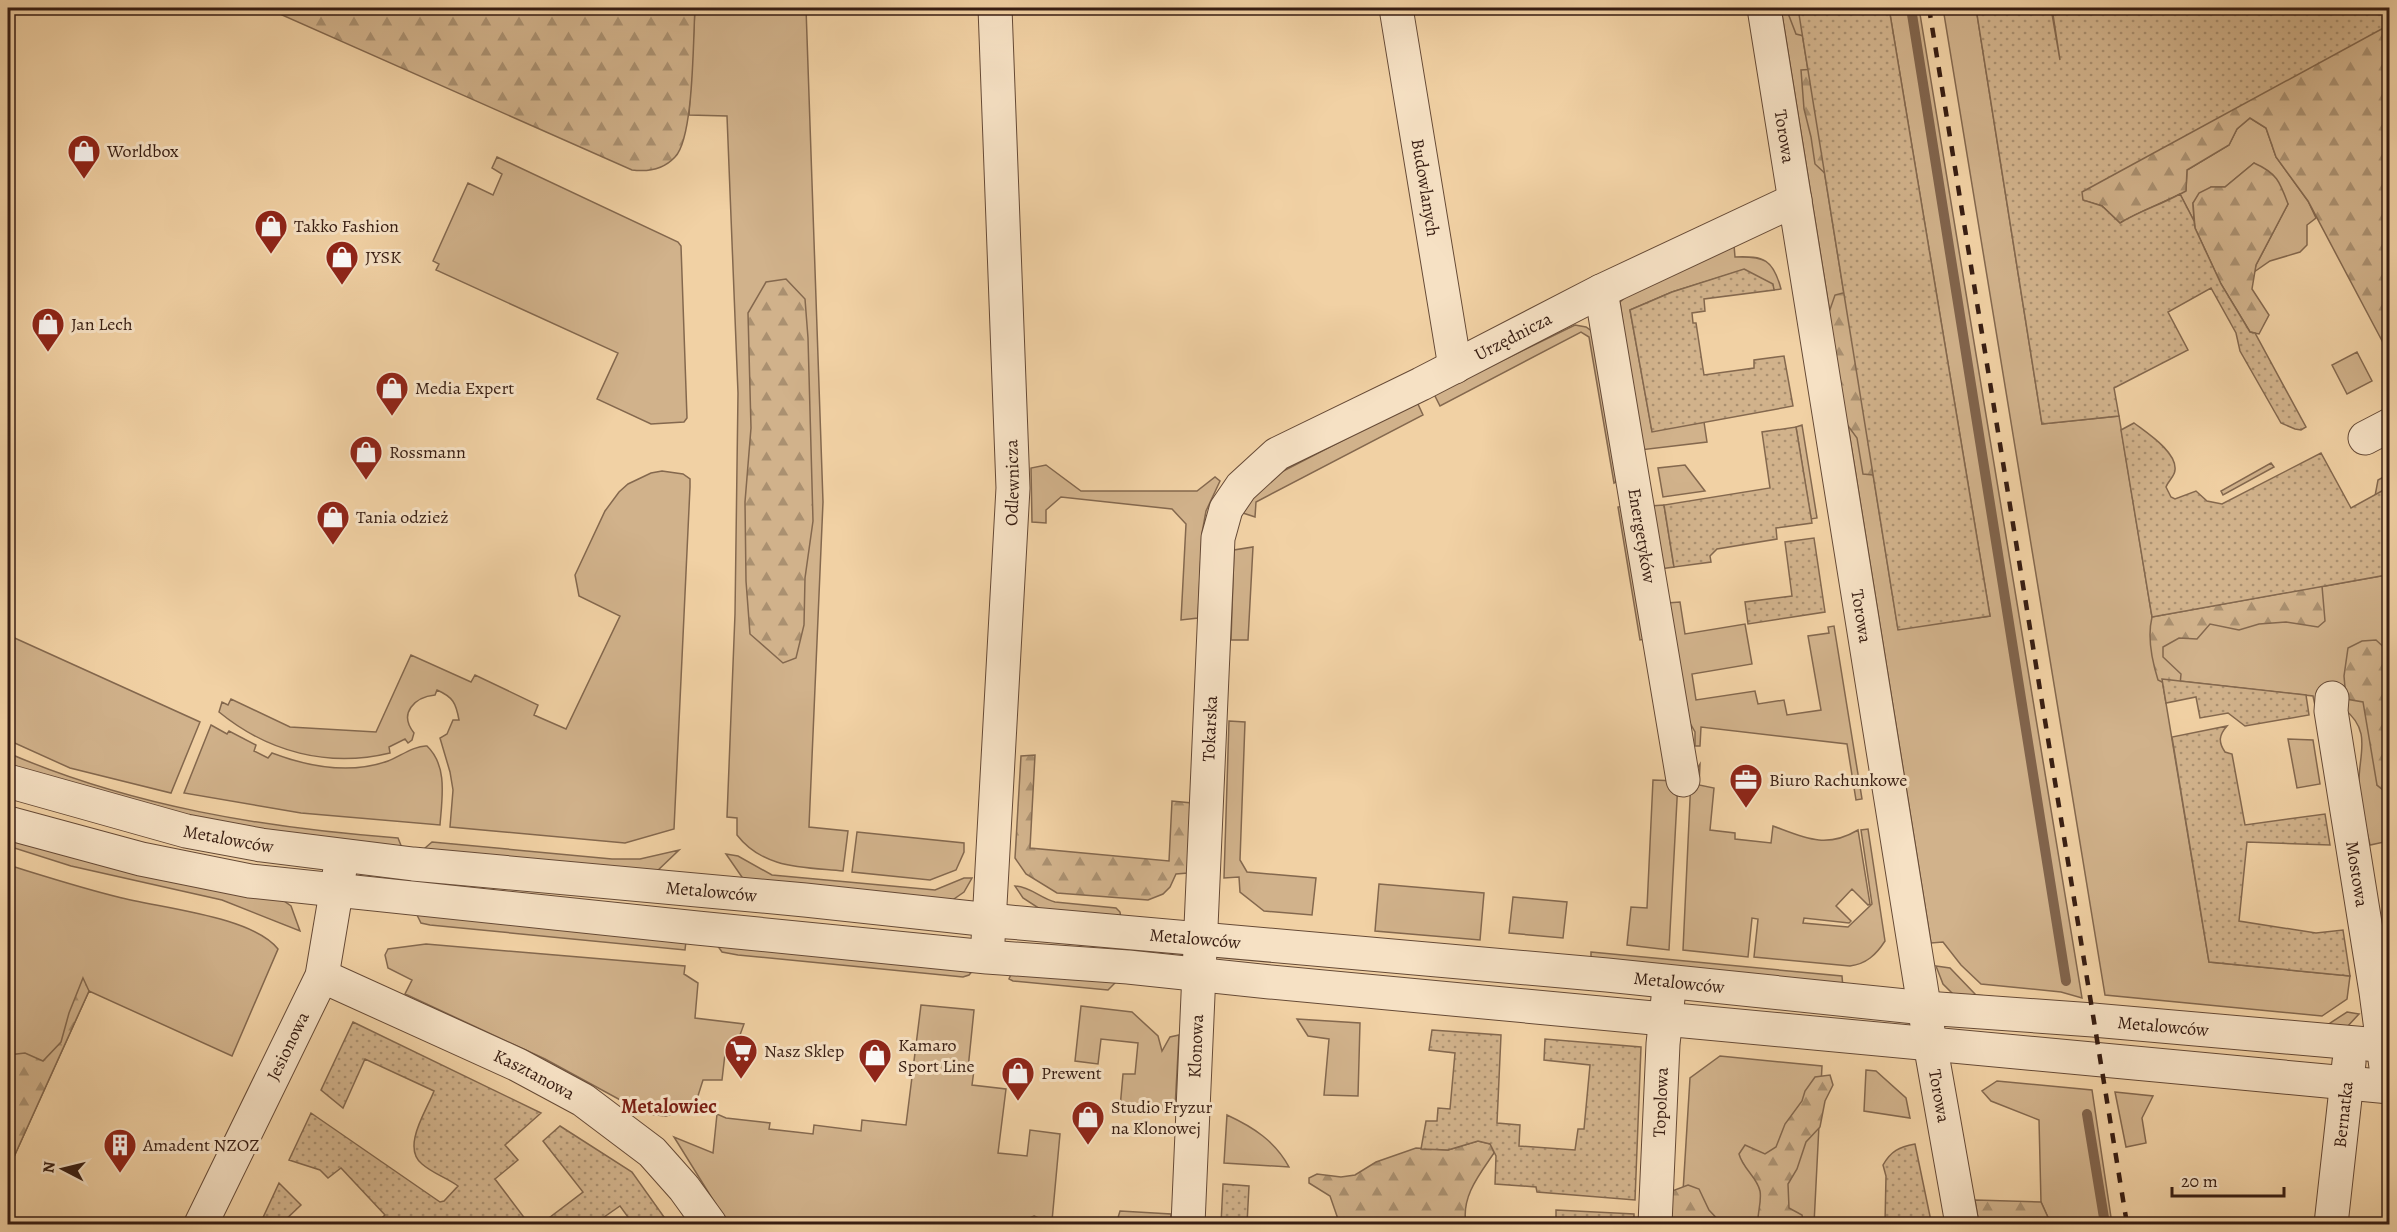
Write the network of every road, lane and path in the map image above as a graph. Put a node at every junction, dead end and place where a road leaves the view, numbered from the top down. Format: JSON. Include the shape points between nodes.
{"nodes":[{"id":1,"x":995,"y":8,"type":"edge"},
{"id":2,"x":1396,"y":8,"type":"edge"},
{"id":3,"x":1764,"y":8,"type":"edge"},
{"id":4,"x":1796,"y":200,"type":"junction"},
{"id":5,"x":1602,"y":291,"type":"junction"},
{"id":6,"x":1455,"y":367,"type":"junction"},
{"id":7,"x":1241,"y":487,"type":"joint"},
{"id":8,"x":2332,"y":698,"type":"dead end"},
{"id":9,"x":1683,"y":780,"type":"dead end"},
{"id":10,"x":8,"y":781,"type":"edge"},
{"id":11,"x":8,"y":823,"type":"edge"},
{"id":12,"x":342,"y":856,"type":"junction"},
{"id":13,"x":337,"y":891,"type":"junction"},
{"id":14,"x":989,"y":919,"type":"junction"},
{"id":15,"x":1202,"y":938,"type":"junction"},
{"id":16,"x":987,"y":957,"type":"junction"},
{"id":17,"x":1200,"y":974,"type":"junction"},
{"id":18,"x":322,"y":976,"type":"junction"},
{"id":19,"x":1669,"y":982,"type":"junction"},
{"id":20,"x":1925,"y":1008,"type":"junction"},
{"id":21,"x":1665,"y":1019,"type":"junction"},
{"id":22,"x":2351,"y":1042,"type":"junction"},
{"id":23,"x":1930,"y":1044,"type":"junction"},
{"id":24,"x":2387,"y":1045,"type":"edge"},
{"id":25,"x":2347,"y":1082,"type":"junction"},
{"id":26,"x":2388,"y":1087,"type":"edge"},
{"id":27,"x":201,"y":1224,"type":"edge"},
{"id":28,"x":710,"y":1224,"type":"edge"},
{"id":29,"x":1188,"y":1224,"type":"edge"},
{"id":30,"x":1654,"y":1224,"type":"edge"},
{"id":31,"x":1962,"y":1224,"type":"edge"},
{"id":32,"x":2331,"y":1224,"type":"edge"}],
"edges":[{"from":1,"to":14,"type":"street","name":"Odlewnicza","via":[[1013,488]]},
{"from":2,"to":6,"type":"street","name":"Budowlanych"},
{"from":3,"to":4,"type":"street","name":"Torowa"},
{"from":4,"to":5,"type":"street","name":"Urzędnicza"},
{"from":4,"to":20,"type":"street","name":"Torowa"},
{"from":5,"to":6,"type":"street","name":"Urzędnicza"},
{"from":5,"to":9,"type":"street","name":"Energetyków"},
{"from":6,"to":7,"type":"street","name":"Urzędnicza","via":[[1277,454]]},
{"from":7,"to":15,"type":"street","name":"Tokarska","via":[[1226,509],[1218,538]]},
{"from":8,"to":24,"type":"street","name":"Mostowa","via":[[2331,711]]},
{"from":10,"to":12,"type":"street","name":"Metalowców","via":[[186,831]]},
{"from":11,"to":13,"type":"street","name":"Metalowców","via":[[141,859],[250,881]]},
{"from":12,"to":13,"type":"street","name":"Jesionowa"},
{"from":12,"to":14,"type":"street","name":"Metalowców"},
{"from":13,"to":16,"type":"street","name":"Metalowców"},
{"from":13,"to":18,"type":"street","name":"Jesionowa"},
{"from":14,"to":15,"type":"street","name":"Metalowców"},
{"from":14,"to":16,"type":"street","name":"Odlewnicza"},
{"from":15,"to":17,"type":"street","name":"Tokarska"},
{"from":15,"to":19,"type":"street","name":"Metalowców"},
{"from":16,"to":17,"type":"street","name":"Metalowców"},
{"from":17,"to":21,"type":"street","name":"Metalowców"},
{"from":17,"to":29,"type":"street","name":"Klonowa"},
{"from":18,"to":27,"type":"street","name":"Jesionowa"},
{"from":18,"to":28,"type":"street","name":"Kasztanowa","via":[[518,1065],[584,1100],[652,1152]]},
{"from":19,"to":20,"type":"street","name":"Metalowców"},
{"from":19,"to":21,"type":"street","name":"Topolowa"},
{"from":20,"to":22,"type":"street","name":"Metalowców"},
{"from":20,"to":23,"type":"street","name":"Torowa"},
{"from":21,"to":23,"type":"street","name":"Metalowców"},
{"from":21,"to":30,"type":"street","name":"Topolowa"},
{"from":22,"to":24,"type":"street","name":"Metalowców"},
{"from":22,"to":25,"type":"street","name":"Bernatka"},
{"from":23,"to":25,"type":"street","name":"Metalowców"},
{"from":23,"to":31,"type":"street","name":"Torowa"},
{"from":24,"to":26,"type":"street","name":"Mostowa"},
{"from":25,"to":26,"type":"street","name":"Metalowców"},
{"from":25,"to":32,"type":"street","name":"Bernatka"}]}
